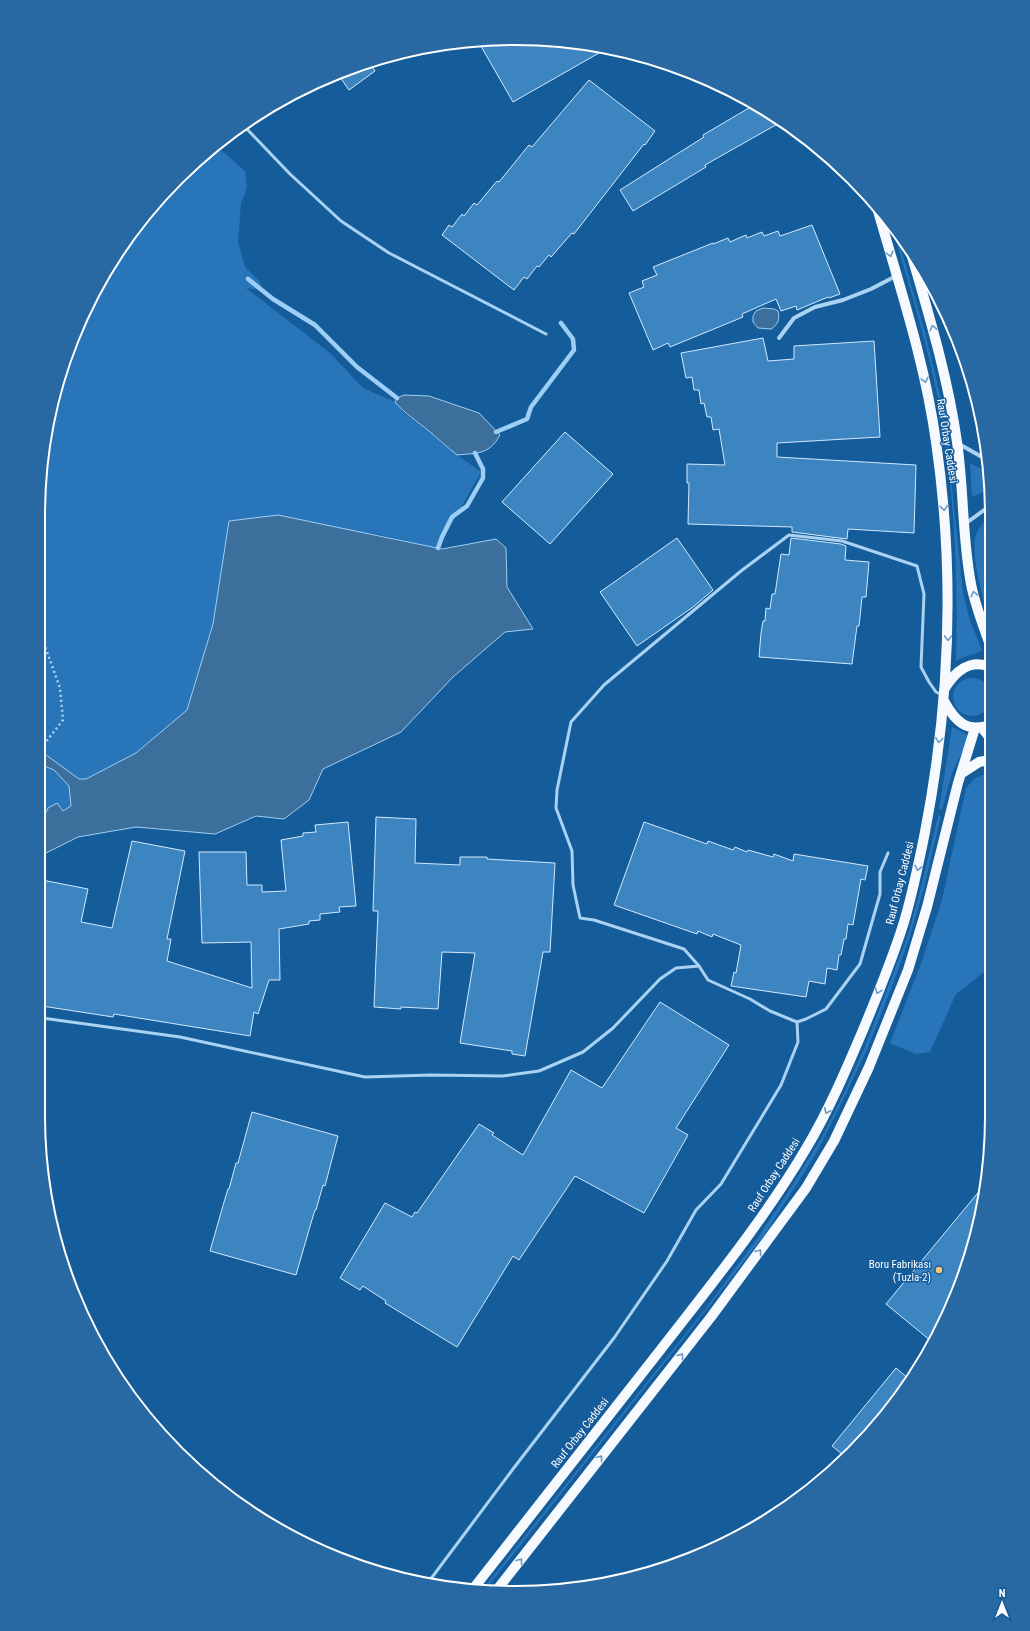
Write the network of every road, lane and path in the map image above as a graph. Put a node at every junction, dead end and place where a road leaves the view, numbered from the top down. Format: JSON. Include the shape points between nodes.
{"nodes":[{"id":1,"x":247,"y":129,"type":"edge"},
{"id":2,"x":880,"y":220,"type":"edge"},
{"id":3,"x":917,"y":272,"type":"edge"},
{"id":4,"x":896,"y":276,"type":"junction"},
{"id":5,"x":546,"y":334,"type":"dead end"},
{"id":6,"x":779,"y":338,"type":"dead end"},
{"id":7,"x":958,"y":443,"type":"junction"},
{"id":8,"x":981,"y":457,"type":"edge"},
{"id":9,"x":985,"y":510,"type":"edge"},
{"id":10,"x":964,"y":526,"type":"junction"},
{"id":11,"x":985,"y":630,"type":"edge"},
{"id":12,"x":45,"y":646,"type":"edge"},
{"id":13,"x":985,"y":666,"type":"edge"},
{"id":14,"x":944,"y":696,"type":"junction"},
{"id":15,"x":982,"y":727,"type":"edge"},
{"id":16,"x":45,"y":743,"type":"edge"},
{"id":17,"x":985,"y":761,"type":"edge"},
{"id":18,"x":962,"y":773,"type":"junction"},
{"id":19,"x":888,"y":853,"type":"dead end"},
{"id":20,"x":699,"y":966,"type":"junction"},
{"id":21,"x":45,"y":1018,"type":"edge"},
{"id":22,"x":797,"y":1022,"type":"junction"},
{"id":23,"x":431,"y":1578,"type":"edge"},
{"id":24,"x":477,"y":1584,"type":"edge"},
{"id":25,"x":500,"y":1586,"type":"edge"}],
"edges":[{"from":1,"to":5,"type":"lane","via":[[290,174],[341,221],[389,253]]},
{"from":2,"to":4,"type":"main road","name":"Rauf Orbay Caddesi","one_way":true},
{"from":7,"to":3,"type":"main road","name":"Rauf Orbay Caddesi","one_way":true},
{"from":4,"to":6,"type":"street","via":[[871,289],[815,307],[794,318]]},
{"from":4,"to":14,"type":"main road","name":"Rauf Orbay Caddesi","one_way":true,"via":[[926,387],[941,474],[948,589]]},
{"from":7,"to":8,"type":"street"},
{"from":7,"to":10,"type":"main road","name":"Rauf Orbay Caddesi"},
{"from":9,"to":10,"type":"street"},
{"from":11,"to":10,"type":"main road","name":"Rauf Orbay Caddesi","one_way":true,"via":[[971,584]]},
{"from":12,"to":16,"type":"path","via":[[60,688],[63,720]]},
{"from":13,"to":14,"type":"main road","name":"Rauf Orbay Caddesi","via":[[975,664],[956,672]]},
{"from":14,"to":15,"type":"main road","via":[[954,718],[962,724]]},
{"from":14,"to":20,"type":"lane","via":[[936,692],[921,667],[924,594],[917,566],[842,541],[789,535],[604,685],[571,722],[557,790],[556,808],[572,851],[573,885],[580,918],[594,920],[684,949]]},
{"from":14,"to":24,"type":"main road","name":"Rauf Orbay Caddesi","one_way":true,"via":[[930,809],[904,921],[856,1046],[821,1123],[773,1200],[715,1280]]},
{"from":15,"to":18,"type":"main road"},
{"from":17,"to":18,"type":"main road"},
{"from":25,"to":18,"type":"main road","one_way":true,"via":[[716,1311],[806,1188],[834,1141],[869,1067],[908,970]]},
{"from":19,"to":22,"type":"lane","via":[[880,872],[880,894],[860,964],[826,1009]]},
{"from":20,"to":21,"type":"lane","via":[[676,968],[660,980],[613,1028],[582,1052],[539,1071],[503,1076],[431,1074],[365,1077],[180,1037]]},
{"from":20,"to":22,"type":"lane","via":[[708,980]]},
{"from":22,"to":23,"type":"lane","via":[[798,1042],[781,1085],[721,1184],[696,1210],[667,1261],[614,1338]]}]}
